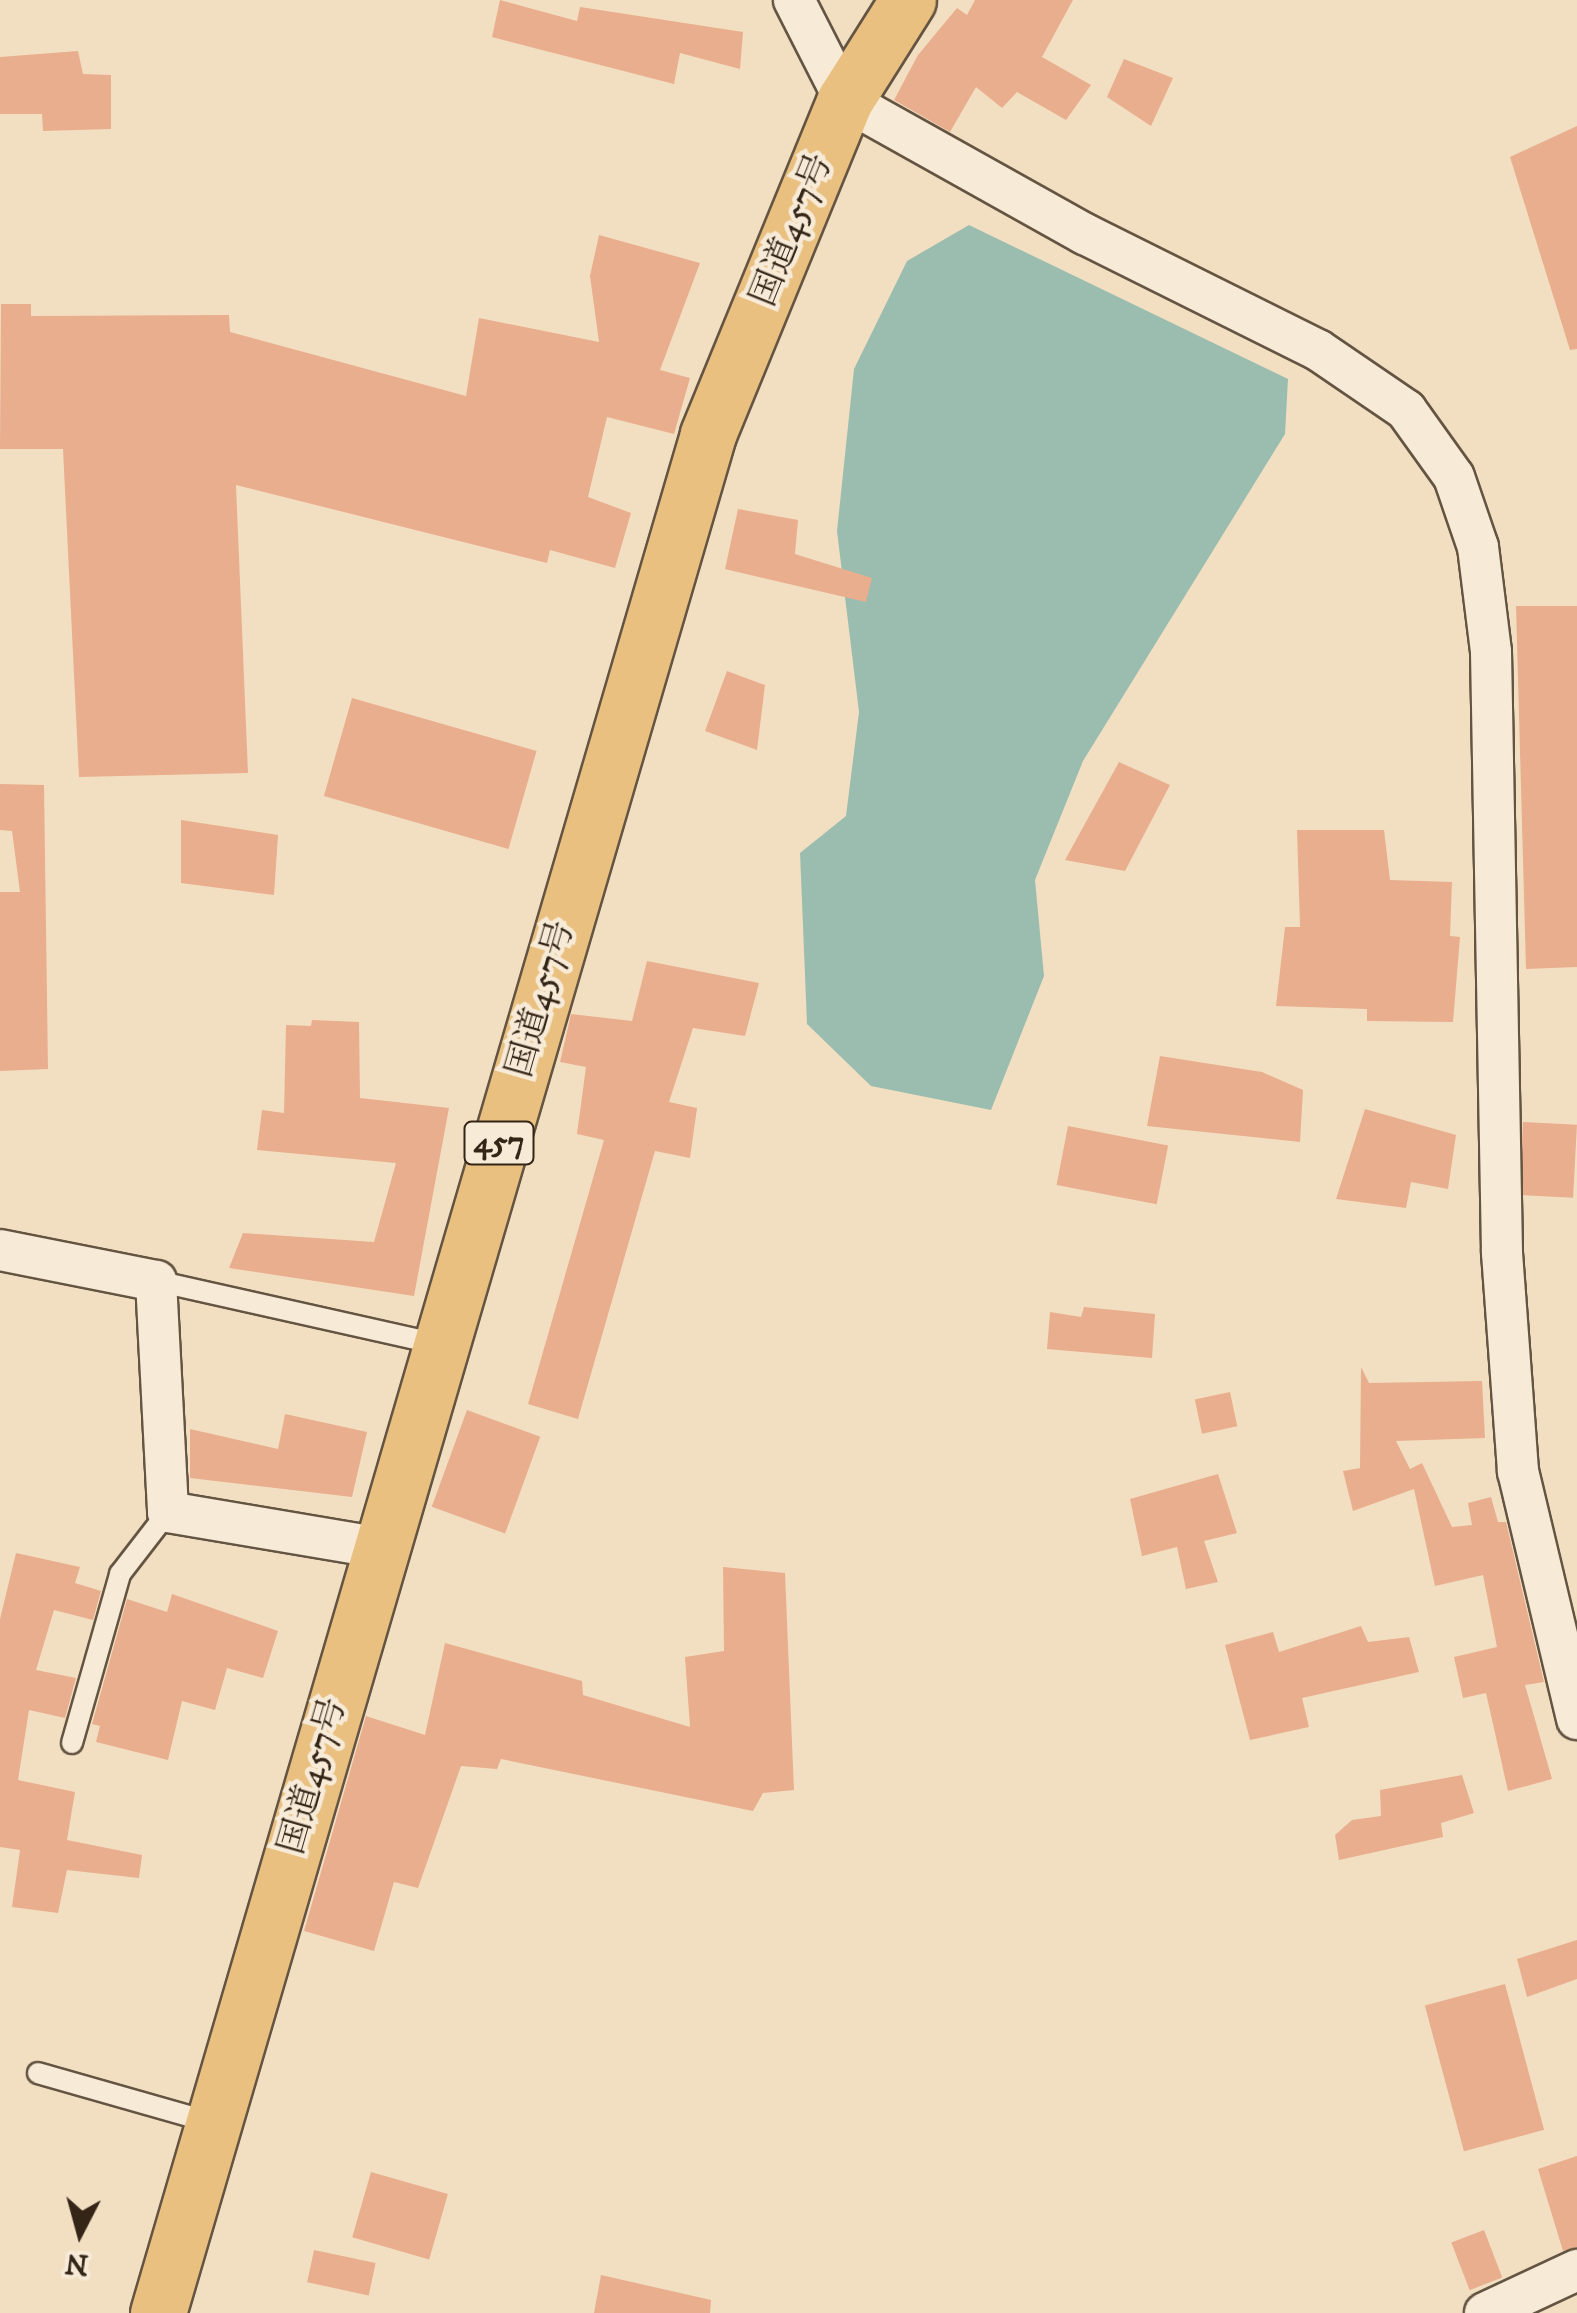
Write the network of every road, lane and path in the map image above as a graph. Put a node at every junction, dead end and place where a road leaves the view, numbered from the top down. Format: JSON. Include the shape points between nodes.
{"nodes":[{"id":1,"x":794,"y":0,"type":"edge"},
{"id":2,"x":908,"y":0,"type":"edge"},
{"id":3,"x":845,"y":100,"type":"junction"},
{"id":4,"x":0,"y":1250,"type":"edge"},
{"id":5,"x":156,"y":1281,"type":"junction"},
{"id":6,"x":440,"y":1344,"type":"junction"},
{"id":7,"x":168,"y":1512,"type":"junction"},
{"id":8,"x":380,"y":1548,"type":"junction"},
{"id":9,"x":1577,"y":1719,"type":"edge"},
{"id":10,"x":72,"y":1743,"type":"dead end"},
{"id":11,"x":38,"y":2073,"type":"dead end"},
{"id":12,"x":212,"y":2122,"type":"junction"},
{"id":13,"x":1577,"y":2270,"type":"edge"},
{"id":14,"x":158,"y":2313,"type":"edge"},
{"id":15,"x":1485,"y":2313,"type":"edge"}],
"edges":[{"from":1,"to":3,"type":"street"},
{"from":2,"to":3,"type":"highway","name":"国道457号","number":"457"},
{"from":3,"to":6,"type":"highway","name":"国道457号","number":"457","via":[[708,434]]},
{"from":3,"to":9,"type":"street","via":[[1084,234],[1318,350],[1406,410],[1454,477],[1478,547],[1492,652],[1502,1252],[1518,1471]]},
{"from":4,"to":5,"type":"street"},
{"from":5,"to":6,"type":"lane"},
{"from":5,"to":7,"type":"street"},
{"from":6,"to":8,"type":"highway","name":"国道457号","number":"457"},
{"from":7,"to":8,"type":"street"},
{"from":7,"to":10,"type":"lane","via":[[120,1574]]},
{"from":8,"to":12,"type":"highway","name":"国道457号","number":"457"},
{"from":11,"to":12,"type":"lane"},
{"from":12,"to":14,"type":"highway","name":"国道457号","number":"457"},
{"from":13,"to":15,"type":"street"}]}
